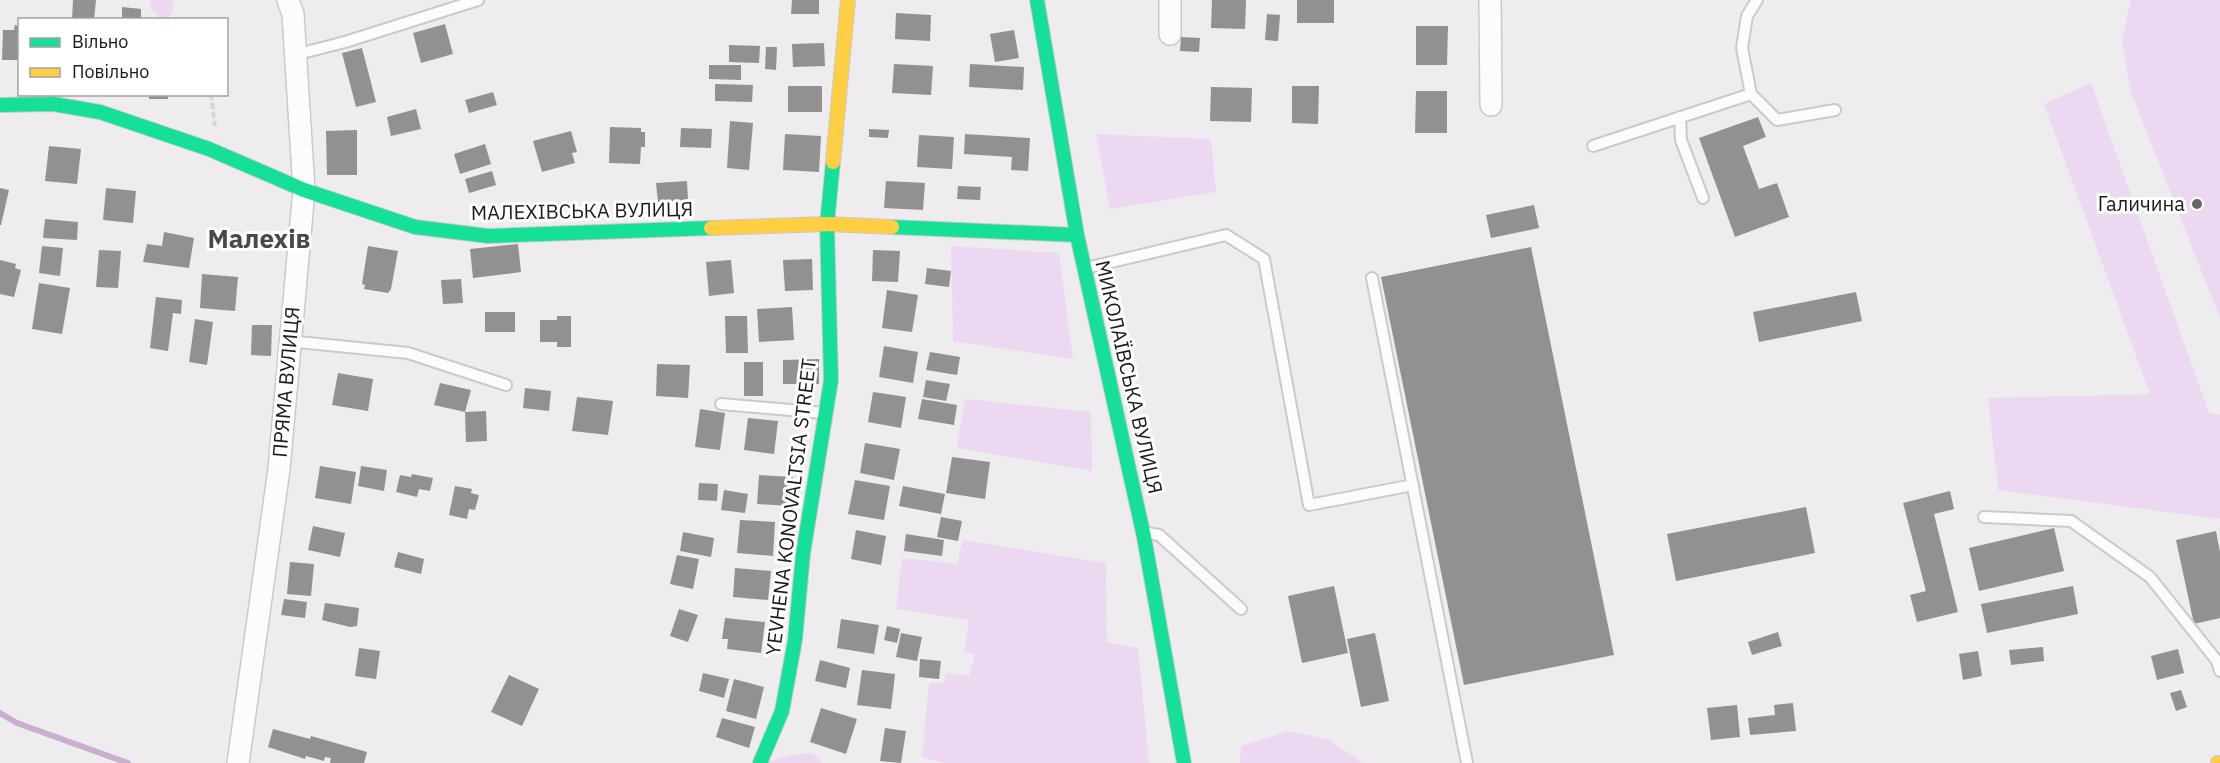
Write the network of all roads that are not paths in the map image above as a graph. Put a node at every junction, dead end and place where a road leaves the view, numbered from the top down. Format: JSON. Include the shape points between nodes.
{"nodes":[{"id":1,"x":288,"y":0,"type":"edge"},
{"id":2,"x":478,"y":0,"type":"edge"},
{"id":3,"x":848,"y":0,"type":"edge"},
{"id":4,"x":1037,"y":0,"type":"edge"},
{"id":5,"x":1170,"y":0,"type":"edge"},
{"id":6,"x":1490,"y":0,"type":"edge"},
{"id":7,"x":1757,"y":0,"type":"edge"},
{"id":8,"x":1170,"y":34,"type":"dead end"},
{"id":9,"x":294,"y":55,"type":"junction"},
{"id":10,"x":1751,"y":94,"type":"junction"},
{"id":11,"x":0,"y":105,"type":"edge"},
{"id":12,"x":1491,"y":105,"type":"dead end"},
{"id":13,"x":1835,"y":110,"type":"dead end"},
{"id":14,"x":1680,"y":117,"type":"junction"},
{"id":15,"x":1593,"y":146,"type":"dead end"},
{"id":16,"x":303,"y":190,"type":"junction"},
{"id":17,"x":1703,"y":198,"type":"dead end"},
{"id":18,"x":827,"y":224,"type":"junction"},
{"id":19,"x":1077,"y":235,"type":"junction"},
{"id":20,"x":1084,"y":268,"type":"junction"},
{"id":21,"x":1372,"y":278,"type":"dead end"},
{"id":22,"x":288,"y":341,"type":"junction"},
{"id":23,"x":506,"y":385,"type":"dead end"},
{"id":24,"x":721,"y":404,"type":"dead end"},
{"id":25,"x":824,"y":413,"type":"junction"},
{"id":26,"x":1413,"y":485,"type":"junction"},
{"id":27,"x":1984,"y":517,"type":"dead end"},
{"id":28,"x":1143,"y":532,"type":"junction"},
{"id":29,"x":1241,"y":609,"type":"dead end"},
{"id":30,"x":2220,"y":671,"type":"edge"},
{"id":31,"x":238,"y":763,"type":"edge"},
{"id":32,"x":760,"y":763,"type":"edge"},
{"id":33,"x":1184,"y":763,"type":"edge"},
{"id":34,"x":1467,"y":763,"type":"edge"}],
"edges":[{"from":1,"to":9,"type":"street","name":"ПРЯМА ВУЛИЦЯ","via":[[293,14]]},
{"from":2,"to":9,"type":"lane"},
{"from":3,"to":18,"type":"street","name":"YEVHENA KONOVALTSIA STREET"},
{"from":4,"to":19,"type":"street","name":"МИКОЛАЇВСЬКА ВУЛИЦЯ"},
{"from":5,"to":8,"type":"street"},
{"from":6,"to":12,"type":"street"},
{"from":7,"to":10,"type":"lane","via":[[1747,16],[1742,48]]},
{"from":9,"to":16,"type":"street","name":"ПРЯМА ВУЛИЦЯ"},
{"from":10,"to":13,"type":"lane","via":[[1777,120]]},
{"from":10,"to":14,"type":"lane"},
{"from":11,"to":16,"type":"street","name":"МАЛЕХІВСЬКА ВУЛИЦЯ","via":[[53,104],[100,112],[209,148]]},
{"from":14,"to":15,"type":"lane"},
{"from":14,"to":17,"type":"lane","via":[[1681,140]]},
{"from":16,"to":18,"type":"street","name":"МАЛЕХІВСЬКА ВУЛИЦЯ","via":[[415,226],[488,236]]},
{"from":16,"to":22,"type":"street","name":"ПРЯМА ВУЛИЦЯ"},
{"from":18,"to":19,"type":"street","name":"МАЛЕХІВСЬКА ВУЛИЦЯ"},
{"from":18,"to":25,"type":"street","name":"YEVHENA KONOVALTSIA STREET","via":[[831,380]]},
{"from":19,"to":20,"type":"street","name":"МИКОЛАЇВСЬКА ВУЛИЦЯ"},
{"from":20,"to":26,"type":"lane","via":[[1226,235],[1264,259],[1309,506]]},
{"from":20,"to":28,"type":"street","name":"МИКОЛАЇВСЬКА ВУЛИЦЯ"},
{"from":21,"to":26,"type":"lane"},
{"from":22,"to":23,"type":"lane","via":[[408,352]]},
{"from":22,"to":31,"type":"street","name":"ПРЯМА ВУЛИЦЯ","via":[[279,469]]},
{"from":24,"to":25,"type":"lane"},
{"from":25,"to":32,"type":"street","name":"YEVHENA KONOVALTSIA STREET","via":[[795,640],[782,711]]},
{"from":26,"to":34,"type":"lane"},
{"from":27,"to":30,"type":"lane","via":[[2071,522],[2150,577],[2217,661]]},
{"from":28,"to":29,"type":"lane","via":[[1159,535]]},
{"from":28,"to":33,"type":"street","name":"МИКОЛАЇВСЬКА ВУЛИЦЯ"}]}
